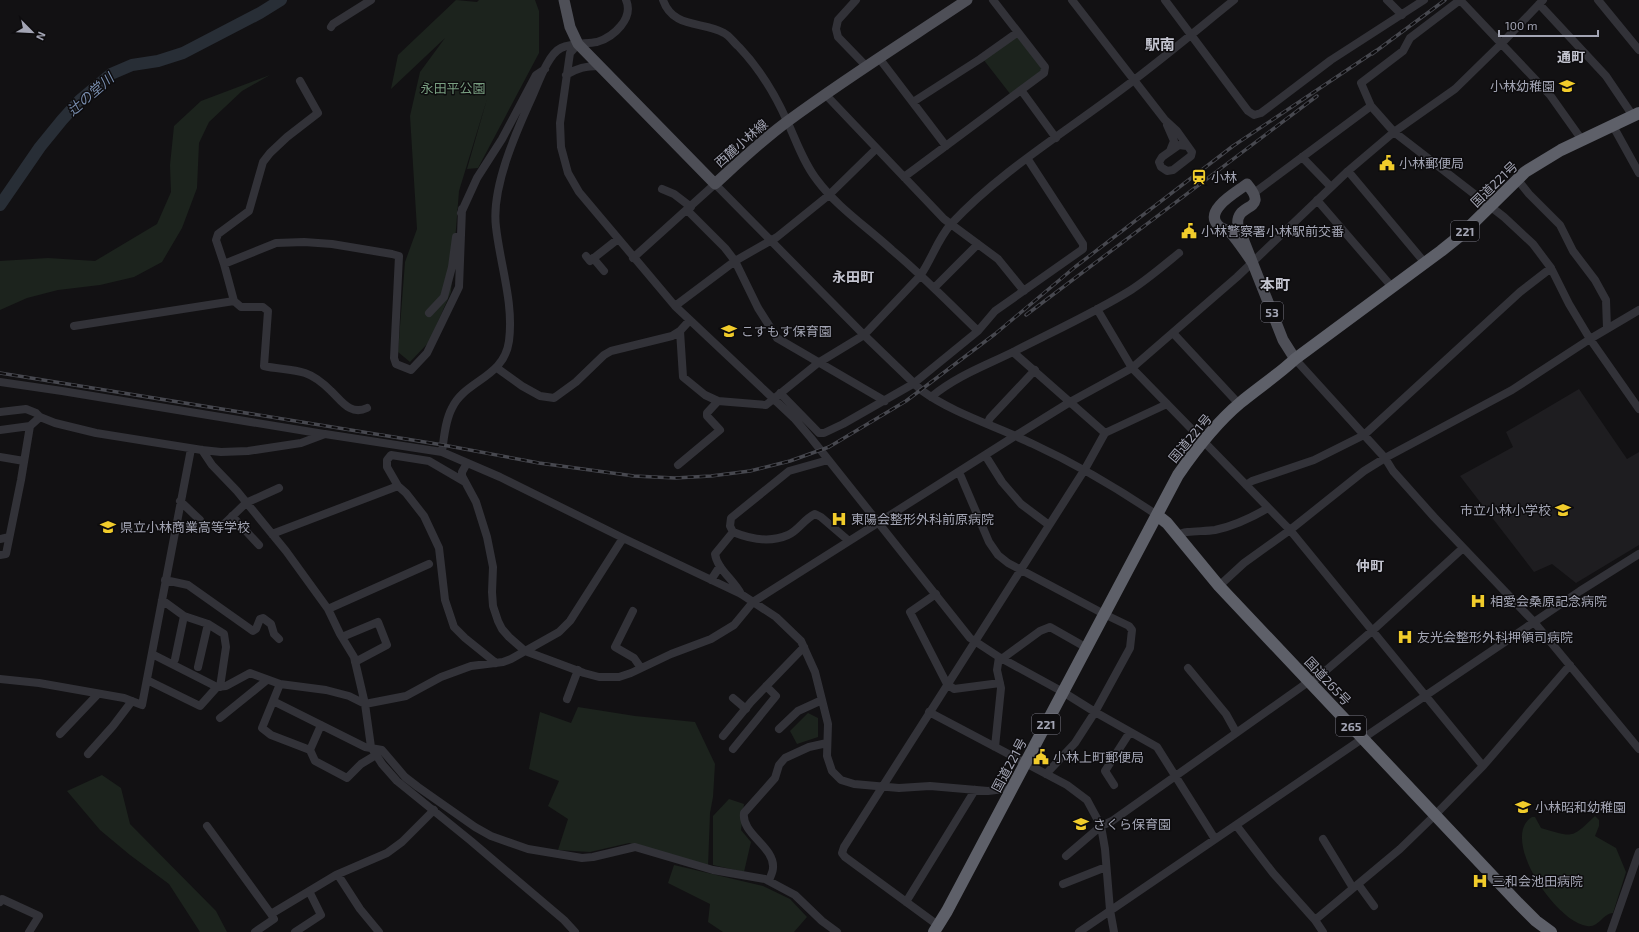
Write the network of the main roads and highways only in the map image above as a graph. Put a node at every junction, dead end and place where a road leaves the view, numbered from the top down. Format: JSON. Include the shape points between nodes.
{"nodes":[{"id":1,"x":564,"y":0,"type":"edge"},
{"id":2,"x":967,"y":0,"type":"edge"},
{"id":3,"x":1636,"y":115,"type":"edge"},
{"id":4,"x":1252,"y":262,"type":"junction"},
{"id":5,"x":1295,"y":359,"type":"junction"},
{"id":6,"x":1157,"y":515,"type":"junction"},
{"id":7,"x":936,"y":929,"type":"edge"},
{"id":8,"x":1550,"y":932,"type":"edge"}],
"edges":[{"from":1,"to":2,"type":"main road","name":"西麓小林線","via":[[570,27],[578,44],[715,184],[757,146],[826,94]]},
{"from":3,"to":5,"type":"highway","name":"国道221号","number":"221","via":[[1544,160],[1517,179],[1461,235]]},
{"from":4,"to":4,"type":"main road","number":"53","via":[[1229,232],[1217,224],[1214,214],[1218,206],[1246,184],[1254,193],[1255,201],[1239,215],[1237,221]]},
{"from":4,"to":5,"type":"main road","number":"53","via":[[1283,340]]},
{"from":5,"to":6,"type":"highway","name":"国道221号","number":"221","via":[[1239,404],[1203,441],[1178,475]]},
{"from":6,"to":7,"type":"highway","name":"国道221号","number":"221"},
{"from":6,"to":8,"type":"highway","name":"国道265号","number":"265","via":[[1178,535],[1219,586],[1363,739],[1536,921]]}]}
